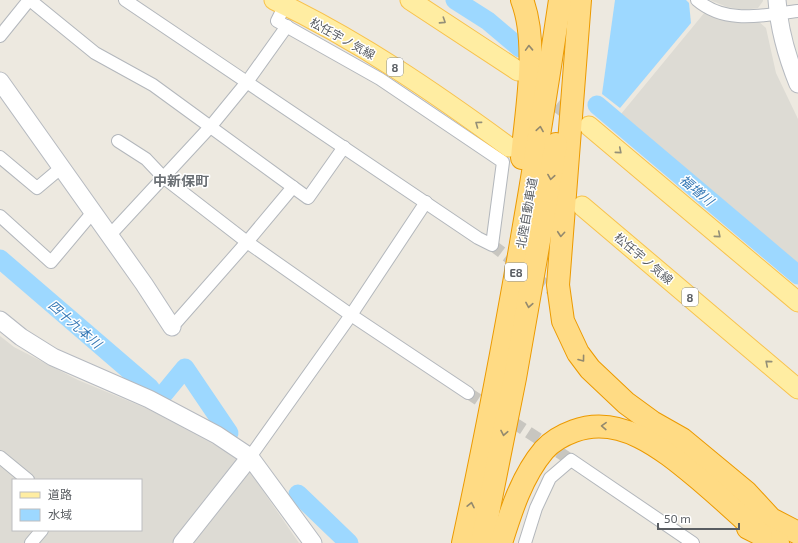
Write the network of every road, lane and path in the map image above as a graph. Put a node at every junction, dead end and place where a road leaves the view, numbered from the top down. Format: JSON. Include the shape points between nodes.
{"nodes":[{"id":1,"x":29,"y":0,"type":"edge"},
{"id":2,"x":125,"y":0,"type":"edge"},
{"id":3,"x":410,"y":0,"type":"edge"},
{"id":4,"x":522,"y":0,"type":"edge"},
{"id":5,"x":560,"y":0,"type":"edge"},
{"id":6,"x":579,"y":0,"type":"edge"},
{"id":7,"x":697,"y":0,"type":"edge"},
{"id":8,"x":279,"y":3,"type":"edge"},
{"id":9,"x":777,"y":7,"type":"edge"},
{"id":10,"x":798,"y":11,"type":"edge"},
{"id":11,"x":287,"y":26,"type":"junction"},
{"id":12,"x":0,"y":36,"type":"edge"},
{"id":13,"x":518,"y":71,"type":"dead end"},
{"id":14,"x":0,"y":81,"type":"edge"},
{"id":15,"x":247,"y":82,"type":"junction"},
{"id":16,"x":798,"y":84,"type":"edge"},
{"id":17,"x":211,"y":126,"type":"junction"},
{"id":18,"x":589,"y":126,"type":"tunnel mouth"},
{"id":19,"x":118,"y":141,"type":"dead end"},
{"id":20,"x":344,"y":147,"type":"junction"},
{"id":21,"x":509,"y":147,"type":"dead end"},
{"id":22,"x":0,"y":157,"type":"edge"},
{"id":23,"x":62,"y":167,"type":"junction"},
{"id":24,"x":163,"y":178,"type":"junction"},
{"id":25,"x":293,"y":186,"type":"junction"},
{"id":26,"x":426,"y":202,"type":"junction"},
{"id":27,"x":582,"y":206,"type":"dead end"},
{"id":28,"x":94,"y":212,"type":"junction"},
{"id":29,"x":0,"y":216,"type":"edge"},
{"id":30,"x":110,"y":235,"type":"junction"},
{"id":31,"x":247,"y":242,"type":"junction"},
{"id":32,"x":798,"y":302,"type":"edge"},
{"id":33,"x":351,"y":315,"type":"junction"},
{"id":34,"x":0,"y":320,"type":"edge"},
{"id":35,"x":172,"y":326,"type":"joint"},
{"id":36,"x":500,"y":366,"type":"junction"},
{"id":37,"x":798,"y":388,"type":"edge"},
{"id":38,"x":468,"y":393,"type":"tunnel mouth"},
{"id":39,"x":646,"y":430,"type":"junction"},
{"id":40,"x":0,"y":457,"type":"edge"},
{"id":41,"x":250,"y":457,"type":"junction"},
{"id":42,"x":27,"y":479,"type":"edge"},
{"id":43,"x":41,"y":531,"type":"edge"},
{"id":44,"x":770,"y":533,"type":"edge"},
{"id":45,"x":798,"y":533,"type":"edge"},
{"id":46,"x":32,"y":543,"type":"edge"},
{"id":47,"x":182,"y":543,"type":"edge"},
{"id":48,"x":313,"y":543,"type":"edge"},
{"id":49,"x":463,"y":543,"type":"edge"},
{"id":50,"x":482,"y":543,"type":"edge"},
{"id":51,"x":501,"y":543,"type":"edge"},
{"id":52,"x":525,"y":543,"type":"edge"},
{"id":53,"x":693,"y":543,"type":"edge"}],
"edges":[{"from":1,"to":12,"type":"street"},
{"from":1,"to":17,"type":"street","via":[[95,53],[153,85]]},
{"from":2,"to":15,"type":"street"},
{"from":3,"to":13,"type":"main road","one_way":true},
{"from":36,"to":4,"type":"highway","one_way":true,"via":[[530,69],[528,22]]},
{"from":36,"to":5,"type":"highway","name":"北陸自動車道","number":"E8","one_way":true},
{"from":6,"to":39,"type":"highway","one_way":true,"via":[[559,263],[559,302],[563,321],[578,353],[590,369],[626,403]]},
{"from":6,"to":50,"type":"highway","name":"北陸自動車道","number":"E8","one_way":true,"via":[[516,378]]},
{"from":7,"to":9,"type":"street","via":[[714,10],[734,16],[747,17]]},
{"from":8,"to":11,"type":"street","via":[[277,20]]},
{"from":21,"to":8,"type":"main road","name":"松任宇ノ気線","number":"8","one_way":true,"via":[[398,69]]},
{"from":9,"to":10,"type":"street"},
{"from":9,"to":16,"type":"street","via":[[786,50]]},
{"from":11,"to":15,"type":"street"},
{"from":11,"to":26,"type":"street","via":[[380,79],[503,162],[492,245]]},
{"from":14,"to":23,"type":"street"},
{"from":15,"to":17,"type":"street"},
{"from":15,"to":20,"type":"street"},
{"from":17,"to":24,"type":"street"},
{"from":17,"to":25,"type":"street"},
{"from":18,"to":32,"type":"main road","one_way":true},
{"from":19,"to":24,"type":"street","via":[[146,159]]},
{"from":20,"to":25,"type":"street","via":[[308,198]]},
{"from":20,"to":26,"type":"street"},
{"from":22,"to":23,"type":"street","via":[[37,188]]},
{"from":23,"to":28,"type":"street"},
{"from":24,"to":30,"type":"street"},
{"from":24,"to":31,"type":"street"},
{"from":25,"to":31,"type":"street"},
{"from":26,"to":33,"type":"street"},
{"from":37,"to":27,"type":"main road","name":"松任宇ノ気線","number":"8","one_way":true},
{"from":28,"to":29,"type":"street","via":[[51,262]]},
{"from":28,"to":30,"type":"street"},
{"from":30,"to":35,"type":"street"},
{"from":31,"to":33,"type":"street"},
{"from":31,"to":35,"type":"street"},
{"from":33,"to":38,"type":"street"},
{"from":33,"to":41,"type":"street"},
{"from":34,"to":41,"type":"street","via":[[53,357],[149,399],[217,435]]},
{"from":49,"to":36,"type":"highway","name":"北陸自動車道","number":"E8","one_way":true},
{"from":39,"to":44,"type":"highway","via":[[661,461],[726,517]]},
{"from":39,"to":44,"type":"highway","via":[[682,439],[746,492]]},
{"from":39,"to":51,"type":"highway","one_way":true,"via":[[596,426],[582,428],[555,440],[544,450],[527,476]]},
{"from":40,"to":42,"type":"street"},
{"from":41,"to":47,"type":"street"},
{"from":41,"to":48,"type":"street"},
{"from":43,"to":46,"type":"street"},
{"from":44,"to":45,"type":"highway"},
{"from":52,"to":53,"type":"street","via":[[536,508],[550,478],[571,460]]}]}
